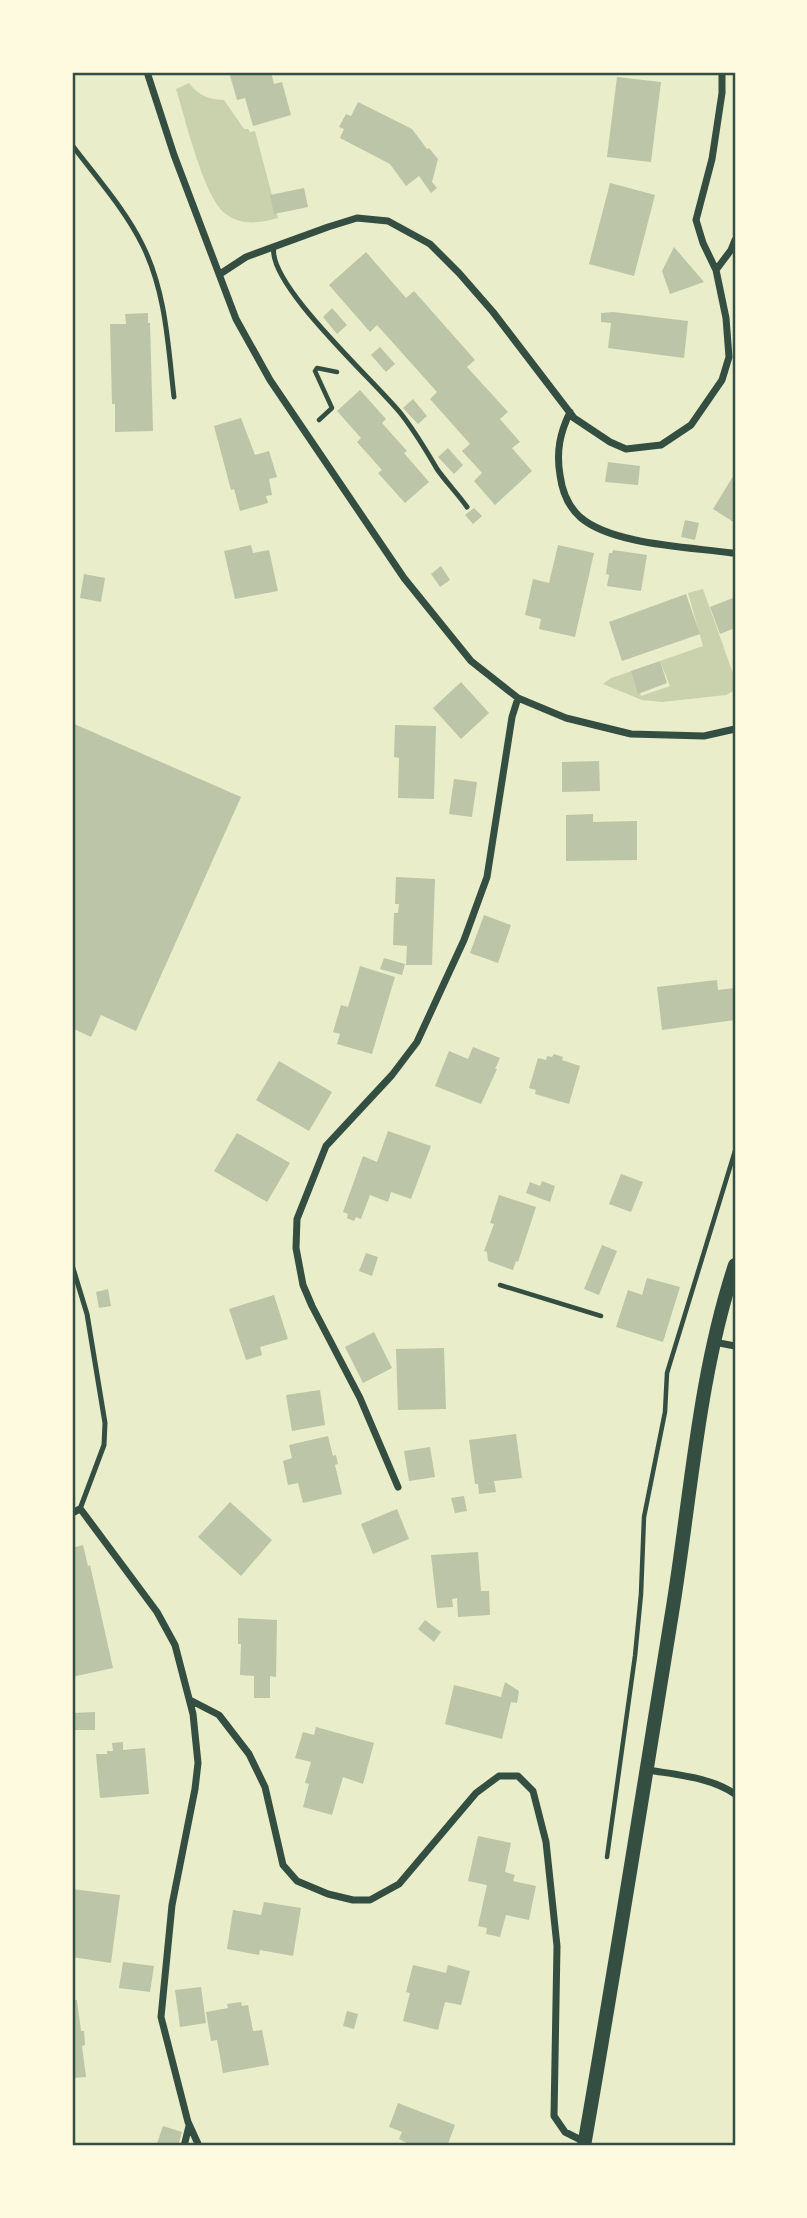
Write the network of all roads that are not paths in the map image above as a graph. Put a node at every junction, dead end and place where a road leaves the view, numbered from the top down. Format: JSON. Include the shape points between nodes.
{"nodes":[{"id":1,"x":148,"y":72,"type":"edge"},
{"id":2,"x":722,"y":72,"type":"edge"},
{"id":3,"x":72,"y":145,"type":"edge"},
{"id":4,"x":735,"y":240,"type":"edge"},
{"id":5,"x":274,"y":247,"type":"junction"},
{"id":6,"x":716,"y":270,"type":"junction"},
{"id":7,"x":220,"y":274,"type":"junction"},
{"id":8,"x":174,"y":397,"type":"dead end"},
{"id":9,"x":570,"y":412,"type":"junction"},
{"id":10,"x":467,"y":507,"type":"dead end"},
{"id":11,"x":732,"y":553,"type":"dead end"},
{"id":12,"x":518,"y":698,"type":"junction"},
{"id":13,"x":735,"y":729,"type":"edge"},
{"id":14,"x":72,"y":1265,"type":"edge"},
{"id":15,"x":735,"y":1265,"type":"edge"},
{"id":16,"x":730,"y":1296,"type":"edge"},
{"id":17,"x":714,"y":1342,"type":"junction"},
{"id":18,"x":735,"y":1346,"type":"edge"},
{"id":19,"x":398,"y":1487,"type":"dead end"},
{"id":20,"x":80,"y":1509,"type":"junction"},
{"id":21,"x":72,"y":1513,"type":"edge"},
{"id":22,"x":190,"y":1700,"type":"junction"},
{"id":23,"x":648,"y":1770,"type":"junction"},
{"id":24,"x":735,"y":1794,"type":"edge"},
{"id":25,"x":188,"y":2122,"type":"junction"},
{"id":26,"x":585,"y":2144,"type":"edge"},
{"id":27,"x":184,"y":2146,"type":"edge"},
{"id":28,"x":199,"y":2146,"type":"edge"}],
"edges":[{"from":1,"to":7,"type":"street"},
{"from":2,"to":6,"type":"street","via":[[712,159],[696,220]]},
{"from":3,"to":8,"type":"lane","via":[[144,247],[164,308]]},
{"from":4,"to":6,"type":"street"},
{"from":5,"to":7,"type":"street","via":[[246,257]]},
{"from":5,"to":9,"type":"street","via":[[357,218],[388,220],[430,244],[458,273]]},
{"from":5,"to":10,"type":"lane","via":[[272,255],[282,279],[400,412]]},
{"from":6,"to":9,"type":"street","via":[[729,357],[722,380],[691,425],[661,445],[626,449]]},
{"from":7,"to":12,"type":"street","via":[[236,319],[270,380],[404,578],[471,661]]},
{"from":9,"to":11,"type":"street","via":[[557,458],[563,494],[580,517],[615,537]]},
{"from":12,"to":13,"type":"street","via":[[566,718],[631,734],[705,736]]},
{"from":12,"to":19,"type":"street","via":[[486,877],[464,940],[417,1042],[326,1146],[297,1219],[296,1248],[303,1285]]},
{"from":14,"to":20,"type":"lane","via":[[87,1314],[106,1423],[104,1445]]},
{"from":15,"to":16,"type":"main road"},
{"from":16,"to":17,"type":"main road"},
{"from":17,"to":18,"type":"street"},
{"from":17,"to":23,"type":"main road"},
{"from":20,"to":21,"type":"street"},
{"from":20,"to":22,"type":"street","via":[[156,1612],[174,1645]]},
{"from":22,"to":25,"type":"street","via":[[198,1763],[172,1905],[161,2017]]},
{"from":22,"to":26,"type":"street","via":[[219,1716],[249,1754],[265,1787],[283,1865],[298,1881],[328,1894],[370,1899],[399,1884],[476,1793],[499,1776],[518,1776],[533,1791],[546,1842],[557,1946],[554,2116],[565,2132]]},
{"from":23,"to":24,"type":"street","via":[[722,1786]]},
{"from":23,"to":26,"type":"main road"},
{"from":25,"to":27,"type":"street"},
{"from":25,"to":28,"type":"street"}]}
